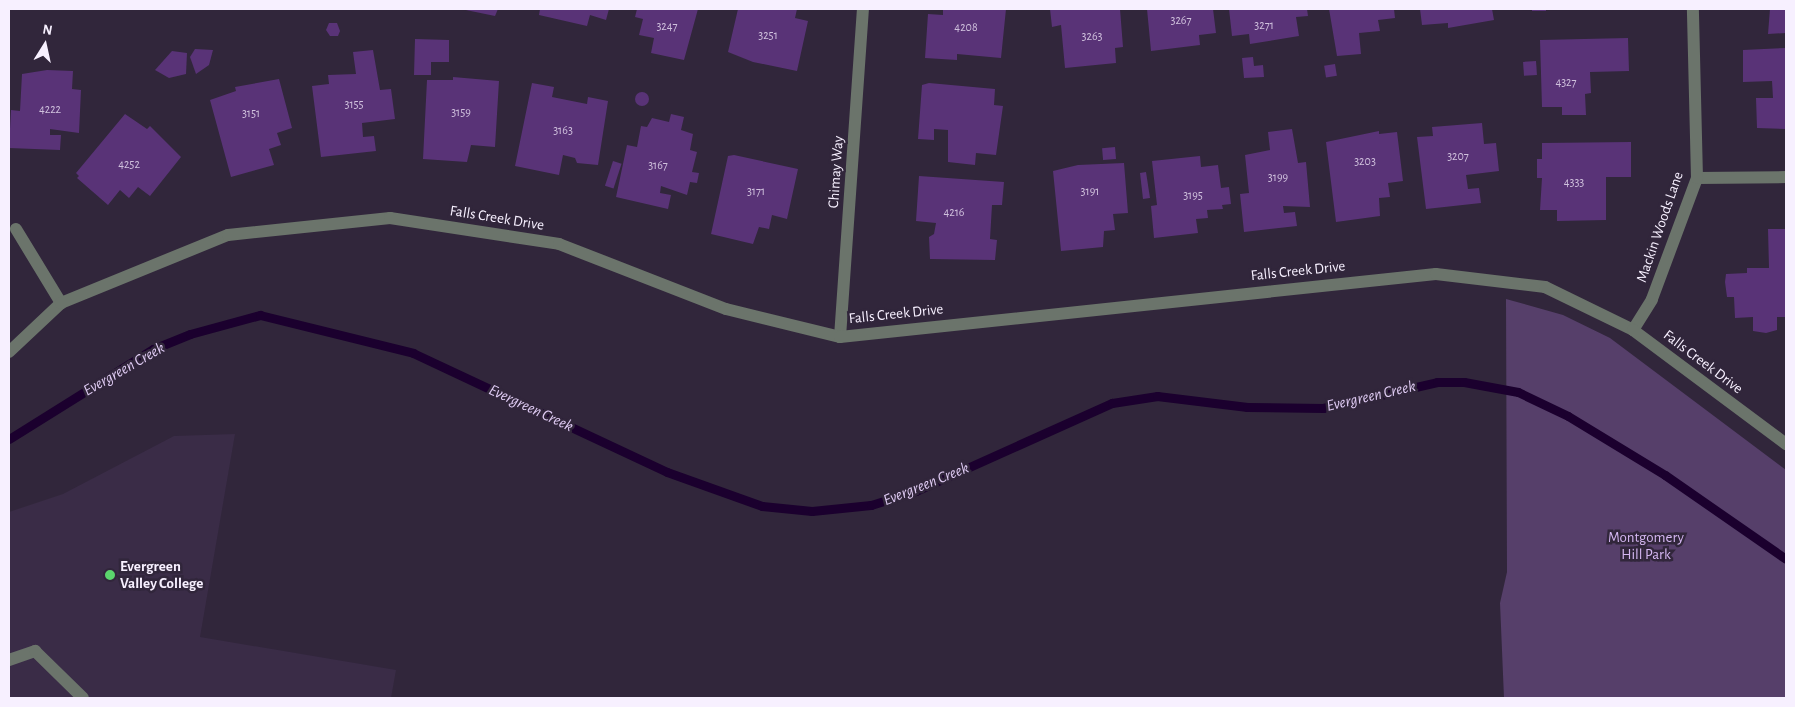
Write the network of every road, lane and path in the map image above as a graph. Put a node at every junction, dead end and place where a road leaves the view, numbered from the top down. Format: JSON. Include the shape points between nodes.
{"nodes":[{"id":1,"x":863,"y":9,"type":"edge"},
{"id":2,"x":1693,"y":9,"type":"edge"},
{"id":3,"x":1786,"y":177,"type":"edge"},
{"id":4,"x":1697,"y":178,"type":"junction"},
{"id":5,"x":16,"y":229,"type":"dead end"},
{"id":6,"x":61,"y":303,"type":"junction"},
{"id":7,"x":1632,"y":330,"type":"junction"},
{"id":8,"x":840,"y":337,"type":"junction"},
{"id":9,"x":9,"y":352,"type":"edge"},
{"id":10,"x":1786,"y":444,"type":"edge"},
{"id":11,"x":9,"y":660,"type":"edge"},
{"id":12,"x":83,"y":698,"type":"edge"}],
"edges":[{"from":1,"to":8,"type":"street","name":"Chimay Way"},
{"from":2,"to":4,"type":"street","name":"Mackin Woods Lane"},
{"from":3,"to":4,"type":"street"},
{"from":4,"to":7,"type":"street","name":"Mackin Woods Lane","via":[[1652,299]]},
{"from":5,"to":6,"type":"street"},
{"from":6,"to":8,"type":"street","name":"Falls Creek Drive","via":[[228,235],[390,218],[559,244],[726,309]]},
{"from":6,"to":9,"type":"street","name":"Falls Creek Drive"},
{"from":7,"to":8,"type":"street","name":"Falls Creek Drive","via":[[1545,287],[1436,274]]},
{"from":7,"to":10,"type":"street","name":"Falls Creek Drive"},
{"from":11,"to":12,"type":"street","via":[[35,651]]}]}
